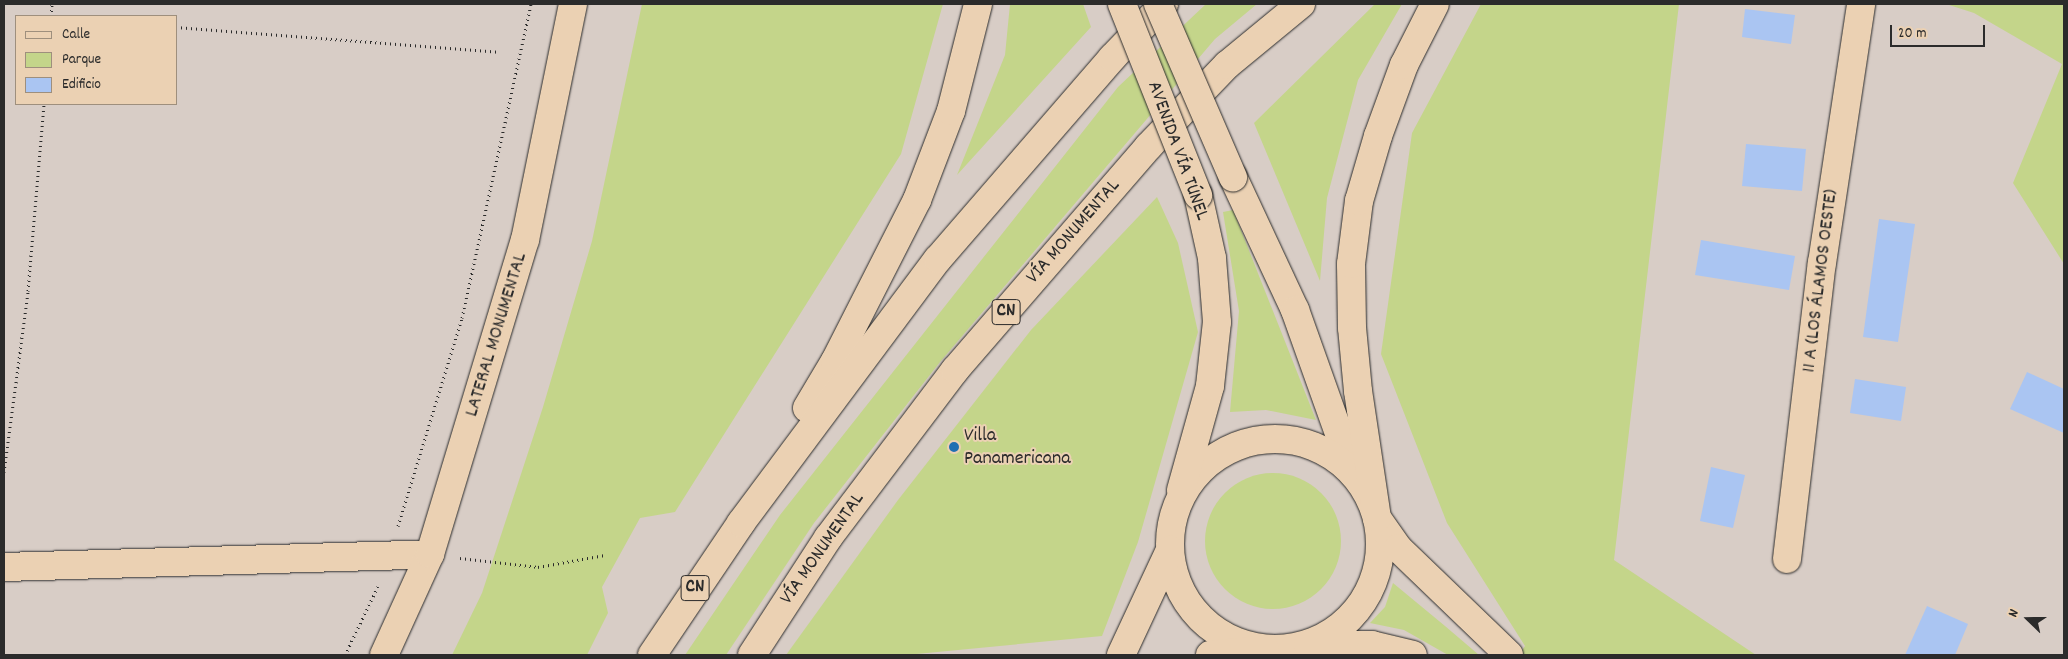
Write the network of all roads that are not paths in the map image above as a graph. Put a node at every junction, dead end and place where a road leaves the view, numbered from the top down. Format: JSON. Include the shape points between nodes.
{"nodes":[{"id":1,"x":573,"y":4,"type":"edge"},
{"id":2,"x":978,"y":4,"type":"edge"},
{"id":3,"x":1122,"y":4,"type":"edge"},
{"id":4,"x":1158,"y":4,"type":"edge"},
{"id":5,"x":1164,"y":4,"type":"edge"},
{"id":6,"x":1301,"y":4,"type":"edge"},
{"id":7,"x":1435,"y":4,"type":"edge"},
{"id":8,"x":1861,"y":4,"type":"edge"},
{"id":9,"x":1353,"y":473,"type":"junction"},
{"id":10,"x":1175,"y":508,"type":"junction"},
{"id":11,"x":1377,"y":518,"type":"junction"},
{"id":12,"x":741,"y":523,"type":"junction"},
{"id":13,"x":1170,"y":550,"type":"junction"},
{"id":14,"x":430,"y":554,"type":"junction"},
{"id":15,"x":1787,"y":559,"type":"dead end"},
{"id":16,"x":4,"y":567,"type":"edge"},
{"id":17,"x":1283,"y":649,"type":"edge"},
{"id":18,"x":384,"y":655,"type":"edge"},
{"id":19,"x":652,"y":655,"type":"edge"},
{"id":20,"x":752,"y":655,"type":"edge"},
{"id":21,"x":1121,"y":655,"type":"edge"},
{"id":22,"x":1210,"y":655,"type":"edge"},
{"id":23,"x":1413,"y":655,"type":"edge"},
{"id":24,"x":1509,"y":655,"type":"edge"}],
"edges":[{"from":1,"to":14,"type":"main road","name":"LATERAL MONUMENTAL","via":[[525,240]]},
{"from":2,"to":12,"type":"main road","via":[[950,111],[917,200],[835,361]]},
{"from":3,"to":10,"type":"main road","name":"AVENIDA VÍA TÚNEL","bridge":true,"via":[[1198,195],[1212,258],[1217,322],[1210,386]]},
{"from":4,"to":9,"type":"main road","name":"AVENIDA VÍA TÚNEL","bridge":true,"via":[[1233,177],[1296,310]]},
{"from":5,"to":12,"type":"main road","number":"CN","via":[[1112,58],[938,259]]},
{"from":6,"to":20,"type":"main road","name":"VÍA MONUMENTAL","number":"CN","via":[[1227,65],[1148,147],[955,370],[828,538]]},
{"from":7,"to":11,"type":"main road","via":[[1404,65],[1378,136],[1359,201],[1352,255],[1352,328]]},
{"from":8,"to":15,"type":"main road","name":"11 A (LOS ÁLAMOS OESTE)","via":[[1822,263]]},
{"from":9,"to":10,"type":"main road","via":[[1325,450],[1291,439],[1255,440],[1221,453],[1193,477]]},
{"from":9,"to":11,"type":"main road","via":[[1368,494]]},
{"from":10,"to":13,"type":"main road"},
{"from":11,"to":17,"type":"main road","via":[[1380,536],[1376,571],[1362,602],[1338,628]]},
{"from":11,"to":24,"type":"main road","via":[[1398,548]]},
{"from":12,"to":19,"type":"main road","number":"CN"},
{"from":13,"to":17,"type":"main road","via":[[1176,580],[1189,606],[1210,627],[1236,642]]},
{"from":13,"to":21,"type":"main road"},
{"from":14,"to":16,"type":"main road"},
{"from":14,"to":18,"type":"main road","name":"LATERAL MONUMENTAL"},
{"from":17,"to":22,"type":"main road"},
{"from":17,"to":23,"type":"main road","via":[[1372,646]]}]}
